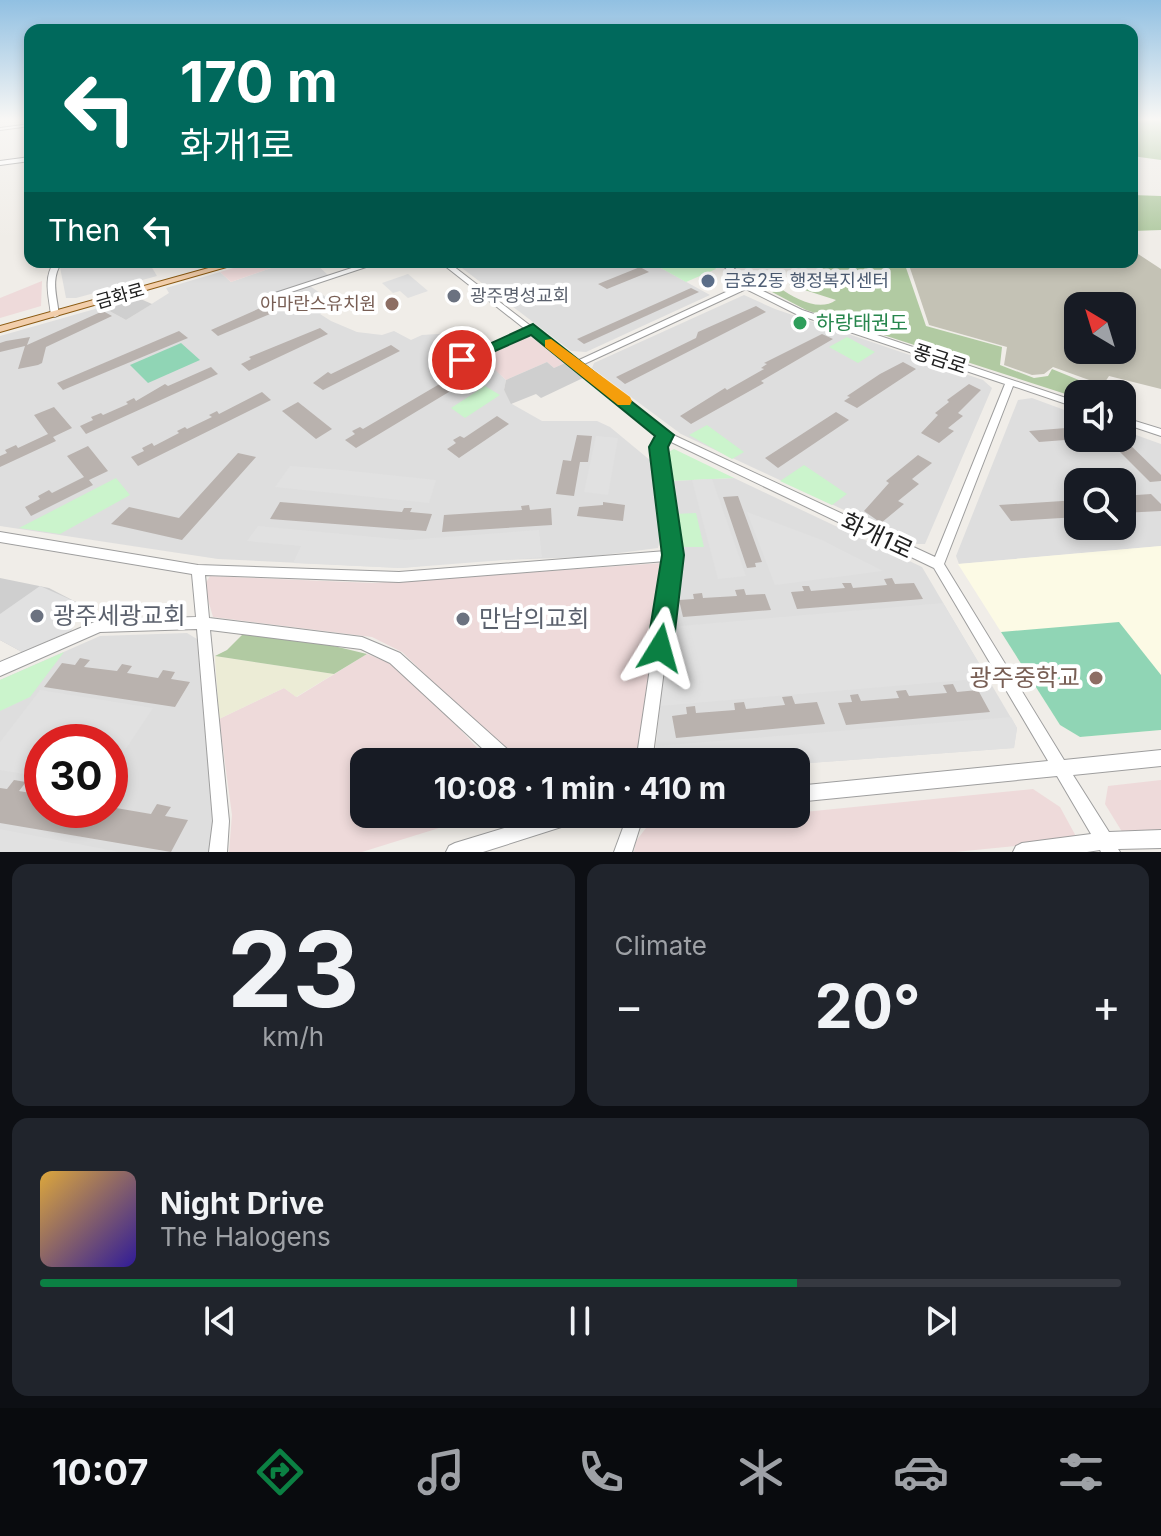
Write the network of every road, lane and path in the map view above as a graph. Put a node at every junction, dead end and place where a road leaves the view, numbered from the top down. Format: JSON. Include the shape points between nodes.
{"nodes":[{"id":1,"x":24,"y":160,"type":"edge"},
{"id":2,"x":0,"y":163,"type":"edge"},
{"id":3,"x":53,"y":268,"type":"edge"},
{"id":4,"x":201,"y":268,"type":"edge"},
{"id":5,"x":218,"y":268,"type":"edge"},
{"id":6,"x":358,"y":268,"type":"edge"},
{"id":7,"x":452,"y":268,"type":"edge"},
{"id":8,"x":730,"y":268,"type":"edge"},
{"id":9,"x":746,"y":286,"type":"junction"},
{"id":10,"x":276,"y":294,"type":"dead end"},
{"id":11,"x":55,"y":312,"type":"junction"},
{"id":12,"x":0,"y":326,"type":"edge"},
{"id":13,"x":533,"y":329,"type":"junction"},
{"id":14,"x":462,"y":360,"type":"dead end"},
{"id":15,"x":578,"y":364,"type":"junction"},
{"id":16,"x":1010,"y":382,"type":"junction"},
{"id":17,"x":1064,"y":400,"type":"edge"},
{"id":18,"x":1136,"y":425,"type":"edge"},
{"id":19,"x":1161,"y":433,"type":"edge"},
{"id":20,"x":665,"y":435,"type":"junction"},
{"id":21,"x":0,"y":537,"type":"edge"},
{"id":22,"x":673,"y":555,"type":"junction"},
{"id":23,"x":938,"y":564,"type":"junction"},
{"id":24,"x":198,"y":570,"type":"junction"},
{"id":25,"x":203,"y":623,"type":"junction"},
{"id":26,"x":0,"y":669,"type":"edge"},
{"id":27,"x":494,"y":748,"type":"edge"},
{"id":28,"x":646,"y":748,"type":"edge"},
{"id":29,"x":1161,"y":758,"type":"edge"},
{"id":30,"x":1061,"y":767,"type":"junction"},
{"id":31,"x":810,"y":793,"type":"edge"},
{"id":32,"x":532,"y":828,"type":"edge"},
{"id":33,"x":631,"y":828,"type":"edge"},
{"id":34,"x":1161,"y":839,"type":"edge"},
{"id":35,"x":1108,"y":847,"type":"edge"},
{"id":36,"x":218,"y":852,"type":"edge"},
{"id":37,"x":455,"y":852,"type":"edge"},
{"id":38,"x":623,"y":852,"type":"edge"},
{"id":39,"x":1030,"y":852,"type":"edge"}],
"edges":[{"from":1,"to":2,"type":"street"},
{"from":3,"to":11,"type":"street"},
{"from":4,"to":11,"type":"main road","name":"금화로"},
{"from":5,"to":11,"type":"main road","name":"금화로"},
{"from":6,"to":10,"type":"street"},
{"from":7,"to":13,"type":"street","name":"화개1로"},
{"from":8,"to":9,"type":"street","name":"풍금로"},
{"from":9,"to":15,"type":"street"},
{"from":9,"to":16,"type":"street","name":"풍금로","via":[[799,312]]},
{"from":11,"to":12,"type":"main road","name":"금화로"},
{"from":13,"to":14,"type":"street"},
{"from":13,"to":15,"type":"street","name":"화개1로"},
{"from":15,"to":20,"type":"street","name":"화개1로"},
{"from":16,"to":17,"type":"street","name":"풍금로"},
{"from":16,"to":23,"type":"street"},
{"from":18,"to":19,"type":"street"},
{"from":20,"to":22,"type":"street","via":[[659,447]]},
{"from":20,"to":23,"type":"street","name":"화개1로"},
{"from":21,"to":24,"type":"street"},
{"from":22,"to":24,"type":"street","via":[[399,577]]},
{"from":22,"to":28,"type":"street"},
{"from":23,"to":30,"type":"street","name":"화개1로"},
{"from":24,"to":25,"type":"street"},
{"from":25,"to":26,"type":"street","via":[[99,626]]},
{"from":25,"to":27,"type":"street","via":[[362,643],[395,658]]},
{"from":25,"to":36,"type":"street","via":[[221,821]]},
{"from":29,"to":30,"type":"street"},
{"from":30,"to":31,"type":"street"},
{"from":30,"to":35,"type":"street","name":"화개1로"},
{"from":32,"to":37,"type":"street"},
{"from":33,"to":38,"type":"street"},
{"from":34,"to":35,"type":"street"},
{"from":35,"to":39,"type":"street"}]}
